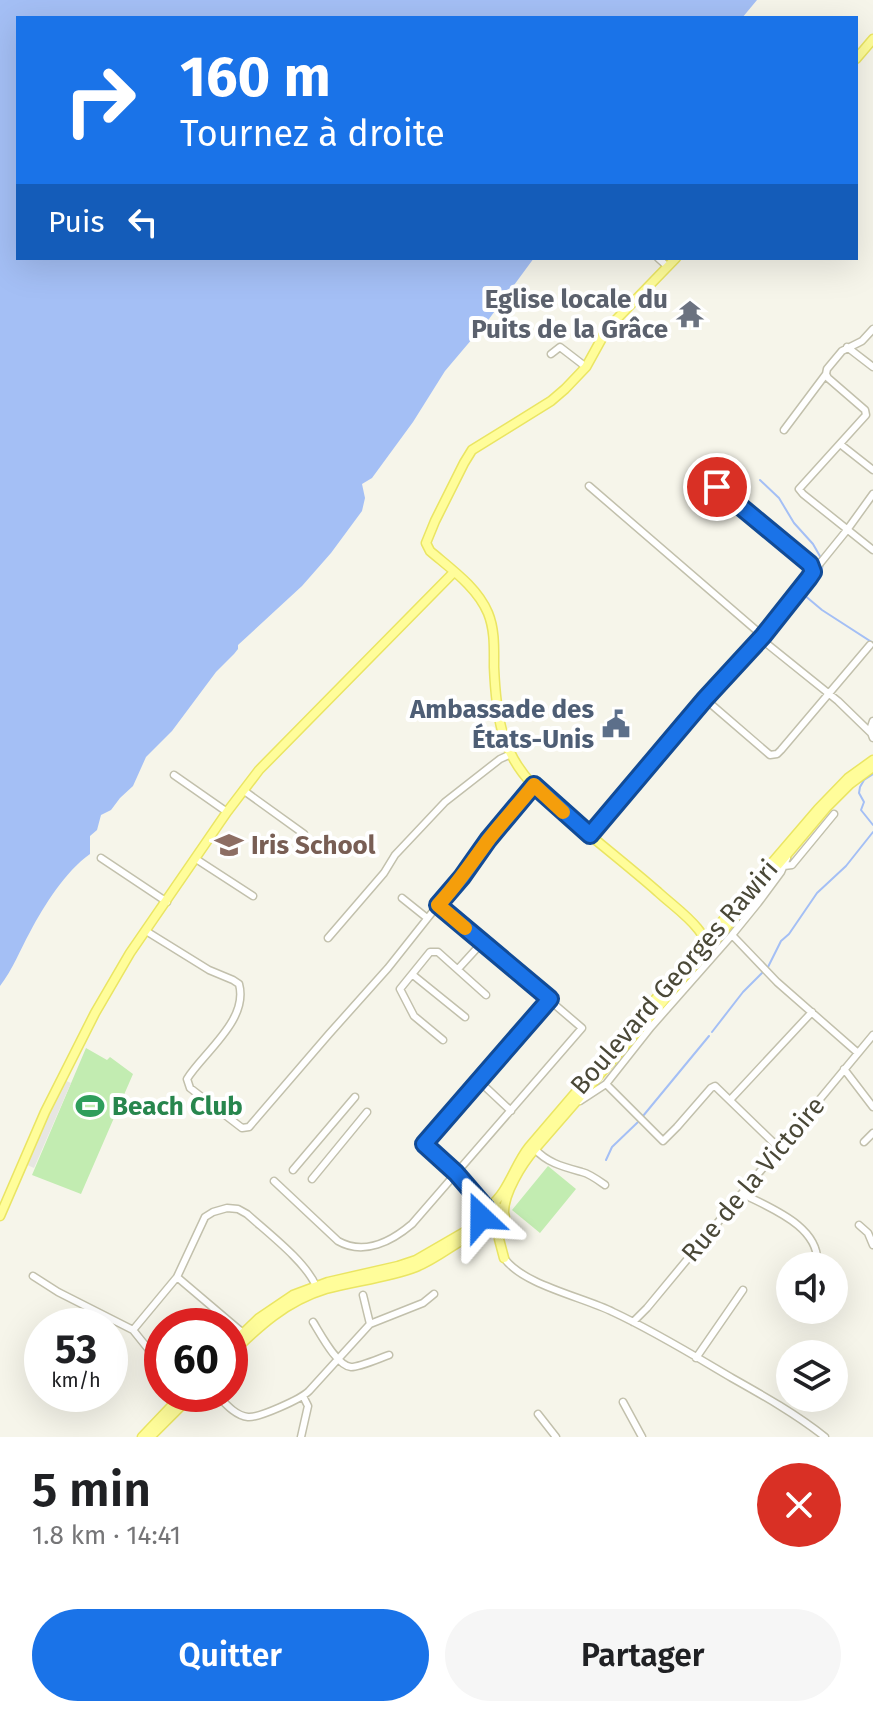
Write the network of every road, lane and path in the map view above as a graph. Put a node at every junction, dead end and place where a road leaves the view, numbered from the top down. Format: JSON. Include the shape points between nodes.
{"nodes":[{"id":1,"x":873,"y":39,"type":"edge"},
{"id":2,"x":858,"y":57,"type":"edge"},
{"id":3,"x":660,"y":260,"type":"edge"},
{"id":4,"x":674,"y":260,"type":"edge"},
{"id":5,"x":668,"y":267,"type":"junction"},
{"id":6,"x":873,"y":329,"type":"edge"},
{"id":7,"x":847,"y":347,"type":"junction"},
{"id":8,"x":551,"y":354,"type":"dead end"},
{"id":9,"x":586,"y":367,"type":"junction"},
{"id":10,"x":873,"y":367,"type":"edge"},
{"id":11,"x":826,"y":374,"type":"junction"},
{"id":12,"x":870,"y":415,"type":"edge"},
{"id":13,"x":784,"y":430,"type":"dead end"},
{"id":14,"x":840,"y":444,"type":"junction"},
{"id":15,"x":873,"y":470,"type":"edge"},
{"id":16,"x":589,"y":486,"type":"dead end"},
{"id":17,"x":717,"y":487,"type":"dead end"},
{"id":18,"x":873,"y":494,"type":"edge"},
{"id":19,"x":847,"y":530,"type":"junction"},
{"id":20,"x":873,"y":550,"type":"edge"},
{"id":21,"x":454,"y":572,"type":"junction"},
{"id":22,"x":813,"y":572,"type":"junction"},
{"id":23,"x":762,"y":638,"type":"junction"},
{"id":24,"x":870,"y":645,"type":"dead end"},
{"id":25,"x":829,"y":693,"type":"junction"},
{"id":26,"x":705,"y":699,"type":"junction"},
{"id":27,"x":873,"y":721,"type":"edge"},
{"id":28,"x":872,"y":736,"type":"edge"},
{"id":29,"x":511,"y":754,"type":"junction"},
{"id":30,"x":873,"y":760,"type":"edge"},
{"id":31,"x":873,"y":767,"type":"edge"},
{"id":32,"x":174,"y":775,"type":"dead end"},
{"id":33,"x":534,"y":785,"type":"junction"},
{"id":34,"x":243,"y":790,"type":"junction"},
{"id":35,"x":227,"y":812,"type":"junction"},
{"id":36,"x":834,"y":814,"type":"dead end"},
{"id":37,"x":304,"y":834,"type":"dead end"},
{"id":38,"x":590,"y":835,"type":"junction"},
{"id":39,"x":787,"y":855,"type":"junction"},
{"id":40,"x":101,"y":858,"type":"dead end"},
{"id":41,"x":196,"y":859,"type":"junction"},
{"id":42,"x":784,"y":866,"type":"junction"},
{"id":43,"x":253,"y":896,"type":"dead end"},
{"id":44,"x":402,"y":898,"type":"dead end"},
{"id":45,"x":167,"y":902,"type":"junction"},
{"id":46,"x":438,"y":905,"type":"junction"},
{"id":47,"x":427,"y":918,"type":"junction"},
{"id":48,"x":699,"y":929,"type":"junction"},
{"id":49,"x":715,"y":930,"type":"junction"},
{"id":50,"x":146,"y":931,"type":"junction"},
{"id":51,"x":732,"y":935,"type":"junction"},
{"id":52,"x":328,"y":938,"type":"dead end"},
{"id":53,"x":485,"y":945,"type":"junction"},
{"id":54,"x":702,"y":946,"type":"junction"},
{"id":55,"x":458,"y":969,"type":"junction"},
{"id":56,"x":413,"y":975,"type":"junction"},
{"id":57,"x":486,"y":995,"type":"dead end"},
{"id":58,"x":550,"y":999,"type":"junction"},
{"id":59,"x":812,"y":1012,"type":"junction"},
{"id":60,"x":465,"y":1017,"type":"dead end"},
{"id":61,"x":873,"y":1035,"type":"edge"},
{"id":62,"x":443,"y":1040,"type":"dead end"},
{"id":63,"x":858,"y":1053,"type":"junction"},
{"id":64,"x":844,"y":1069,"type":"junction"},
{"id":65,"x":479,"y":1081,"type":"junction"},
{"id":66,"x":606,"y":1084,"type":"junction"},
{"id":67,"x":355,"y":1097,"type":"dead end"},
{"id":68,"x":730,"y":1100,"type":"junction"},
{"id":69,"x":571,"y":1106,"type":"junction"},
{"id":70,"x":873,"y":1107,"type":"edge"},
{"id":71,"x":511,"y":1111,"type":"junction"},
{"id":72,"x":367,"y":1112,"type":"dead end"},
{"id":73,"x":873,"y":1133,"type":"edge"},
{"id":74,"x":864,"y":1142,"type":"dead end"},
{"id":75,"x":779,"y":1148,"type":"junction"},
{"id":76,"x":535,"y":1149,"type":"junction"},
{"id":77,"x":293,"y":1170,"type":"dead end"},
{"id":78,"x":456,"y":1173,"type":"junction"},
{"id":79,"x":312,"y":1179,"type":"dead end"},
{"id":80,"x":274,"y":1181,"type":"dead end"},
{"id":81,"x":605,"y":1185,"type":"dead end"},
{"id":82,"x":743,"y":1194,"type":"junction"},
{"id":83,"x":488,"y":1207,"type":"junction"},
{"id":84,"x":504,"y":1214,"type":"junction"},
{"id":85,"x":0,"y":1216,"type":"edge"},
{"id":86,"x":481,"y":1217,"type":"junction"},
{"id":87,"x":859,"y":1225,"type":"dead end"},
{"id":88,"x":502,"y":1226,"type":"junction"},
{"id":89,"x":488,"y":1229,"type":"junction"},
{"id":90,"x":873,"y":1245,"type":"edge"},
{"id":91,"x":816,"y":1252,"type":"edge"},
{"id":92,"x":504,"y":1258,"type":"junction"},
{"id":93,"x":33,"y":1276,"type":"dead end"},
{"id":94,"x":177,"y":1277,"type":"junction"},
{"id":95,"x":316,"y":1286,"type":"junction"},
{"id":96,"x":743,"y":1290,"type":"dead end"},
{"id":97,"x":434,"y":1294,"type":"dead end"},
{"id":98,"x":363,"y":1295,"type":"dead end"},
{"id":99,"x":214,"y":1308,"type":"edge"},
{"id":100,"x":313,"y":1322,"type":"dead end"},
{"id":101,"x":633,"y":1322,"type":"junction"},
{"id":102,"x":370,"y":1324,"type":"junction"},
{"id":103,"x":248,"y":1329,"type":"edge"},
{"id":104,"x":133,"y":1330,"type":"junction"},
{"id":105,"x":248,"y":1338,"type":"edge"},
{"id":106,"x":144,"y":1344,"type":"edge"},
{"id":107,"x":389,"y":1355,"type":"dead end"},
{"id":108,"x":696,"y":1358,"type":"junction"},
{"id":109,"x":338,"y":1359,"type":"junction"},
{"id":110,"x":303,"y":1396,"type":"junction"},
{"id":111,"x":623,"y":1402,"type":"dead end"},
{"id":112,"x":166,"y":1412,"type":"edge"},
{"id":113,"x":175,"y":1412,"type":"edge"},
{"id":114,"x":236,"y":1412,"type":"edge"},
{"id":115,"x":538,"y":1414,"type":"dead end"},
{"id":116,"x":142,"y":1437,"type":"edge"},
{"id":117,"x":150,"y":1437,"type":"edge"},
{"id":118,"x":301,"y":1437,"type":"edge"},
{"id":119,"x":556,"y":1437,"type":"edge"},
{"id":120,"x":642,"y":1437,"type":"edge"},
{"id":121,"x":825,"y":1437,"type":"edge"}],
"edges":[{"from":1,"to":2,"type":"main road"},
{"from":3,"to":5,"type":"street"},
{"from":4,"to":5,"type":"main road"},
{"from":5,"to":9,"type":"main road","via":[[607,329]]},
{"from":6,"to":7,"type":"street"},
{"from":7,"to":10,"type":"street"},
{"from":7,"to":11,"type":"street"},
{"from":8,"to":9,"type":"street","via":[[560,347]]},
{"from":9,"to":21,"type":"main road","via":[[555,399],[468,456],[426,543]]},
{"from":11,"to":12,"type":"street"},
{"from":11,"to":13,"type":"street"},
{"from":12,"to":14,"type":"street"},
{"from":14,"to":15,"type":"street"},
{"from":14,"to":19,"type":"street","via":[[799,489]]},
{"from":16,"to":23,"type":"street"},
{"from":17,"to":22,"type":"street","via":[[810,564]]},
{"from":18,"to":19,"type":"street"},
{"from":19,"to":20,"type":"street"},
{"from":19,"to":22,"type":"street"},
{"from":21,"to":29,"type":"main road","via":[[476,593],[490,619],[498,716]]},
{"from":21,"to":34,"type":"main road"},
{"from":22,"to":23,"type":"street"},
{"from":23,"to":25,"type":"street"},
{"from":23,"to":26,"type":"street"},
{"from":24,"to":25,"type":"street"},
{"from":25,"to":26,"type":"street","via":[[773,755]]},
{"from":25,"to":28,"type":"street"},
{"from":26,"to":38,"type":"street"},
{"from":27,"to":28,"type":"street"},
{"from":29,"to":33,"type":"main road"},
{"from":29,"to":52,"type":"street","via":[[445,802]]},
{"from":30,"to":49,"type":"main road","name":"Boulevard Georges Rawiri","via":[[833,792]]},
{"from":31,"to":39,"type":"main road","name":"Boulevard Georges Rawiri","via":[[842,791]]},
{"from":32,"to":35,"type":"street"},
{"from":33,"to":38,"type":"main road"},
{"from":33,"to":46,"type":"street"},
{"from":34,"to":35,"type":"main road"},
{"from":34,"to":37,"type":"street"},
{"from":35,"to":41,"type":"main road"},
{"from":36,"to":42,"type":"street","via":[[792,865]]},
{"from":38,"to":48,"type":"main road"},
{"from":39,"to":42,"type":"street"},
{"from":39,"to":69,"type":"main road","name":"Boulevard Georges Rawiri"},
{"from":40,"to":45,"type":"street"},
{"from":41,"to":43,"type":"street"},
{"from":41,"to":45,"type":"main road"},
{"from":42,"to":51,"type":"street"},
{"from":44,"to":47,"type":"street"},
{"from":45,"to":50,"type":"main road"},
{"from":46,"to":47,"type":"street"},
{"from":46,"to":53,"type":"street"},
{"from":47,"to":50,"type":"street","via":[[246,1128],[190,1088],[187,1079],[234,1017],[239,984]]},
{"from":48,"to":49,"type":"main road"},
{"from":48,"to":54,"type":"main road"},
{"from":49,"to":54,"type":"main road","name":"Boulevard Georges Rawiri"},
{"from":50,"to":85,"type":"main road","via":[[66,1068]]},
{"from":51,"to":59,"type":"street"},
{"from":51,"to":66,"type":"street"},
{"from":53,"to":55,"type":"street"},
{"from":53,"to":58,"type":"street"},
{"from":54,"to":83,"type":"main road","name":"Boulevard Georges Rawiri","via":[[529,1147],[499,1199]]},
{"from":55,"to":56,"type":"street","via":[[432,951]]},
{"from":55,"to":57,"type":"street"},
{"from":56,"to":60,"type":"street"},
{"from":56,"to":62,"type":"street","via":[[401,987],[404,999],[414,1016]]},
{"from":58,"to":65,"type":"street"},
{"from":58,"to":71,"type":"street","via":[[582,1028]]},
{"from":59,"to":63,"type":"street"},
{"from":59,"to":68,"type":"street"},
{"from":61,"to":63,"type":"street","name":"Rue de la Victoire"},
{"from":63,"to":64,"type":"street","name":"Rue de la Victoire"},
{"from":64,"to":70,"type":"street"},
{"from":64,"to":75,"type":"street","name":"Rue de la Victoire"},
{"from":65,"to":71,"type":"street"},
{"from":65,"to":78,"type":"street","via":[[424,1144]]},
{"from":66,"to":68,"type":"street","via":[[663,1141],[713,1086]]},
{"from":66,"to":69,"type":"street"},
{"from":67,"to":77,"type":"street"},
{"from":68,"to":75,"type":"street"},
{"from":69,"to":76,"type":"main road","name":"Boulevard Georges Rawiri"},
{"from":71,"to":78,"type":"street"},
{"from":72,"to":79,"type":"street"},
{"from":73,"to":74,"type":"street"},
{"from":75,"to":82,"type":"street","name":"Rue de la Victoire"},
{"from":76,"to":81,"type":"street"},
{"from":76,"to":84,"type":"main road","name":"Boulevard Georges Rawiri","via":[[507,1198]]},
{"from":78,"to":80,"type":"street","via":[[397,1236],[353,1248],[338,1241]]},
{"from":78,"to":83,"type":"street"},
{"from":82,"to":91,"type":"street","via":[[802,1229]]},
{"from":82,"to":101,"type":"street","name":"Rue de la Victoire"},
{"from":83,"to":84,"type":"main road","via":[[499,1207]]},
{"from":83,"to":86,"type":"main road"},
{"from":84,"to":88,"type":"main road"},
{"from":86,"to":89,"type":"main road"},
{"from":86,"to":95,"type":"main road","via":[[421,1258]]},
{"from":87,"to":90,"type":"street"},
{"from":88,"to":89,"type":"main road"},
{"from":88,"to":92,"type":"main road"},
{"from":89,"to":92,"type":"main road"},
{"from":89,"to":105,"type":"main road","via":[[417,1266],[297,1301]]},
{"from":92,"to":101,"type":"street","via":[[524,1275]]},
{"from":93,"to":104,"type":"street"},
{"from":94,"to":95,"type":"street","via":[[205,1217],[232,1208],[265,1230]]},
{"from":94,"to":99,"type":"street"},
{"from":94,"to":104,"type":"street"},
{"from":95,"to":103,"type":"main road","via":[[280,1303]]},
{"from":96,"to":108,"type":"street"},
{"from":97,"to":102,"type":"street"},
{"from":98,"to":102,"type":"street"},
{"from":100,"to":109,"type":"street"},
{"from":101,"to":108,"type":"street"},
{"from":102,"to":109,"type":"street"},
{"from":104,"to":106,"type":"street"},
{"from":107,"to":109,"type":"street","via":[[354,1366]]},
{"from":108,"to":121,"type":"street","via":[[784,1407]]},
{"from":109,"to":110,"type":"street"},
{"from":110,"to":114,"type":"street","via":[[248,1417]]},
{"from":110,"to":118,"type":"street","via":[[308,1406]]},
{"from":111,"to":120,"type":"street"},
{"from":112,"to":116,"type":"main road"},
{"from":113,"to":117,"type":"main road"},
{"from":115,"to":119,"type":"street"}]}
